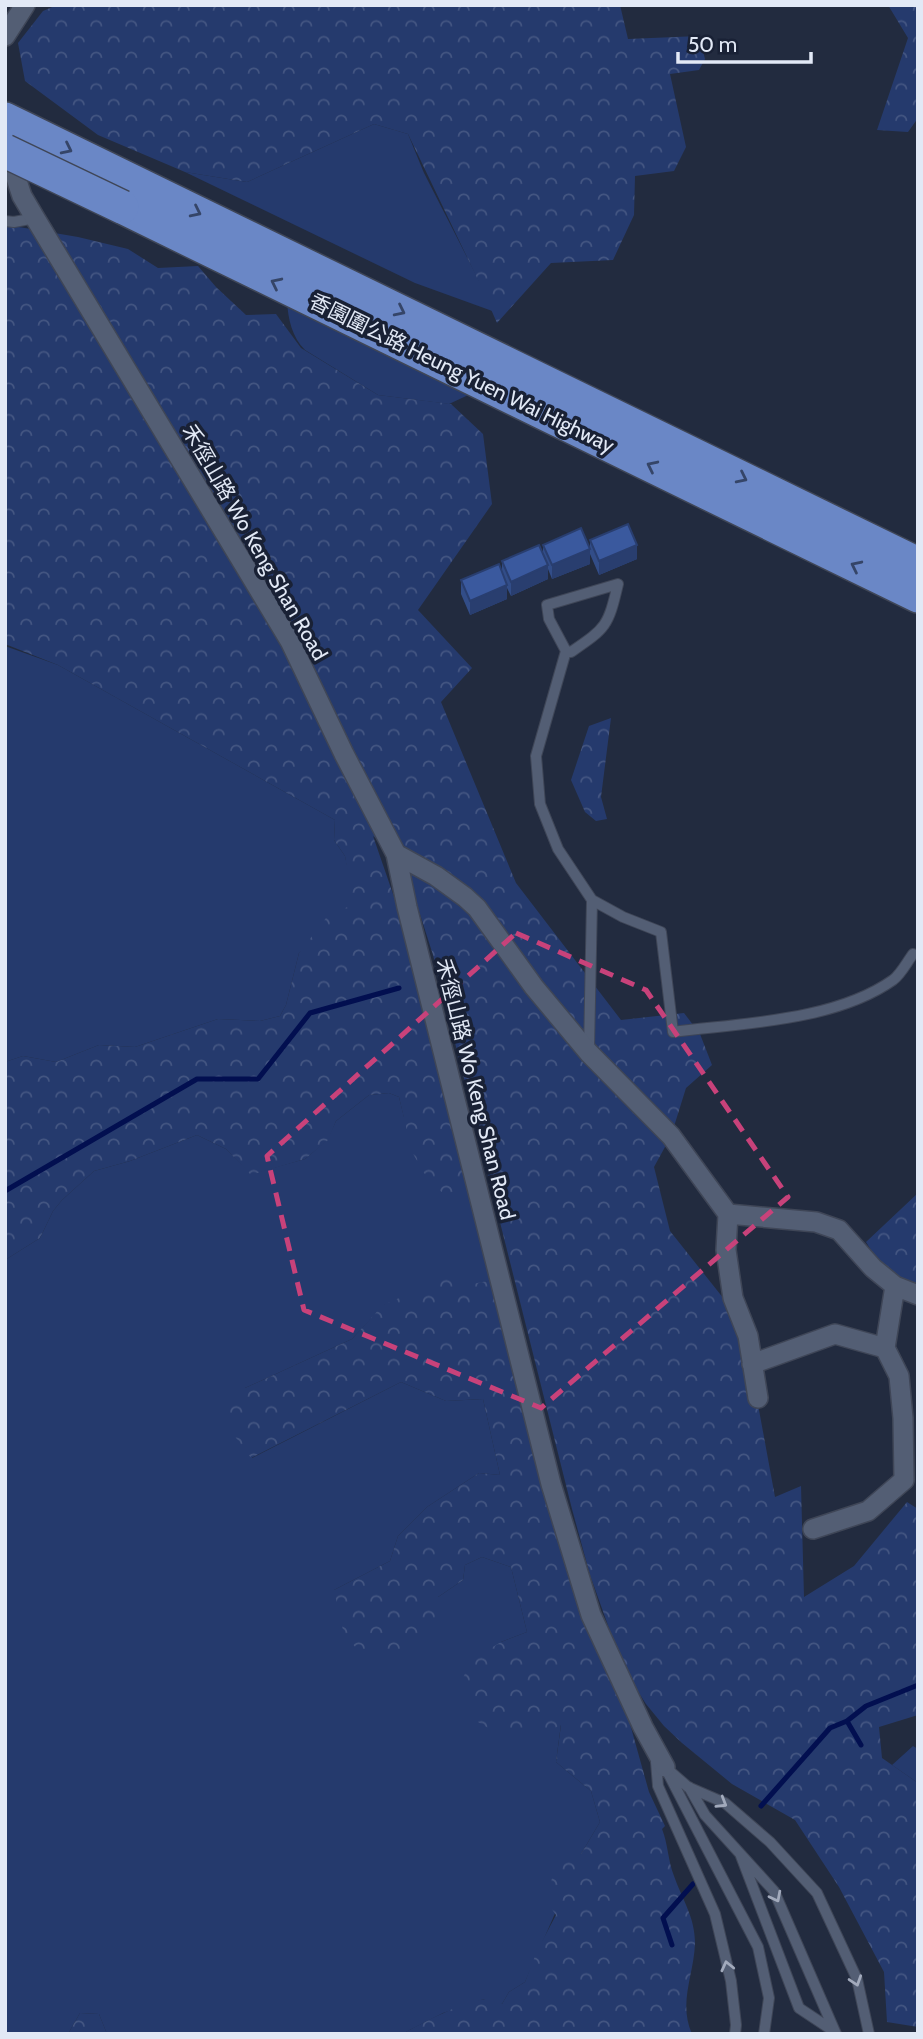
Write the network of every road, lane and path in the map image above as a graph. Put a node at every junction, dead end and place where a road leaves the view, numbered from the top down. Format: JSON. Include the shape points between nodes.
{"nodes":[{"id":1,"x":25,"y":5,"type":"edge"},
{"id":2,"x":5,"y":36,"type":"edge"},
{"id":3,"x":5,"y":119,"type":"edge"},
{"id":4,"x":5,"y":145,"type":"edge"},
{"id":5,"x":5,"y":150,"type":"edge"},
{"id":6,"x":128,"y":194,"type":"junction"},
{"id":7,"x":35,"y":218,"type":"junction"},
{"id":8,"x":5,"y":221,"type":"edge"},
{"id":9,"x":608,"y":429,"type":"junction"},
{"id":10,"x":918,"y":564,"type":"edge"},
{"id":11,"x":918,"y":596,"type":"edge"},
{"id":12,"x":566,"y":651,"type":"junction"},
{"id":13,"x":396,"y":854,"type":"junction"},
{"id":14,"x":592,"y":900,"type":"junction"},
{"id":15,"x":913,"y":954,"type":"dead end"},
{"id":16,"x":589,"y":1053,"type":"junction"},
{"id":17,"x":728,"y":1214,"type":"junction"},
{"id":18,"x":895,"y":1286,"type":"junction"},
{"id":19,"x":918,"y":1296,"type":"edge"},
{"id":20,"x":885,"y":1348,"type":"junction"},
{"id":21,"x":751,"y":1364,"type":"junction"},
{"id":22,"x":758,"y":1398,"type":"dead end"},
{"id":23,"x":813,"y":1529,"type":"dead end"},
{"id":24,"x":660,"y":1759,"type":"junction"},
{"id":25,"x":688,"y":1787,"type":"junction"},
{"id":26,"x":738,"y":1849,"type":"junction"},
{"id":27,"x":836,"y":2033,"type":"edge"},
{"id":28,"x":735,"y":2034,"type":"edge"},
{"id":29,"x":764,"y":2034,"type":"edge"},
{"id":30,"x":869,"y":2034,"type":"edge"}],
"edges":[{"from":1,"to":2,"type":"street"},
{"from":3,"to":6,"type":"highway","name":"香園圍公路 Heung Yuen Wai Highway","one_way":true},
{"from":4,"to":7,"type":"street","name":"禾徑山路 Wo Keng Shan Road","via":[[22,196]]},
{"from":5,"to":6,"type":"highway","name":"香園圍公路 Heung Yuen Wai Highway","bridge":true},
{"from":6,"to":9,"type":"highway","name":"香園圍公路 Heung Yuen Wai Highway"},
{"from":7,"to":8,"type":"lane"},
{"from":7,"to":13,"type":"street","name":"禾徑山路 Wo Keng Shan Road","via":[[290,641]]},
{"from":9,"to":10,"type":"highway","name":"香園圍公路 Heung Yuen Wai Highway","one_way":true},
{"from":11,"to":9,"type":"highway","name":"香園圍公路 Heung Yuen Wai Highway","one_way":true},
{"from":12,"to":12,"type":"lane","via":[[600,632],[611,615],[618,584],[547,605]]},
{"from":12,"to":14,"type":"lane","via":[[536,756],[540,804],[558,849]]},
{"from":13,"to":16,"type":"street","via":[[436,876],[477,908]]},
{"from":13,"to":24,"type":"street","name":"禾徑山路 Wo Keng Shan Road","via":[[551,1484],[591,1615]]},
{"from":14,"to":15,"type":"lane","via":[[661,932],[673,1032],[800,1016],[862,998],[896,978]]},
{"from":14,"to":16,"type":"lane"},
{"from":16,"to":17,"type":"street","via":[[671,1136]]},
{"from":17,"to":18,"type":"street","via":[[816,1222],[839,1230]]},
{"from":17,"to":21,"type":"street","via":[[726,1250],[733,1298],[748,1336]]},
{"from":18,"to":19,"type":"street"},
{"from":18,"to":20,"type":"street"},
{"from":20,"to":21,"type":"street","via":[[835,1334]]},
{"from":20,"to":23,"type":"street","via":[[899,1376],[904,1480],[868,1511]]},
{"from":21,"to":22,"type":"street"},
{"from":24,"to":25,"type":"lane","name":"禾徑山路 Wo Keng Shan Road"},
{"from":28,"to":24,"type":"lane","one_way":true,"via":[[731,1981],[715,1914],[658,1786]]},
{"from":24,"to":29,"type":"lane","via":[[758,1947],[769,1998]]},
{"from":25,"to":26,"type":"lane","via":[[705,1815]]},
{"from":25,"to":30,"type":"lane","name":"禾徑山路 Wo Keng Shan Road","one_way":true,"via":[[725,1803],[770,1842],[817,1893],[857,1979]]},
{"from":26,"to":27,"type":"lane","one_way":true,"via":[[774,1891]]},
{"from":26,"to":27,"type":"lane","via":[[799,2008]]}]}
